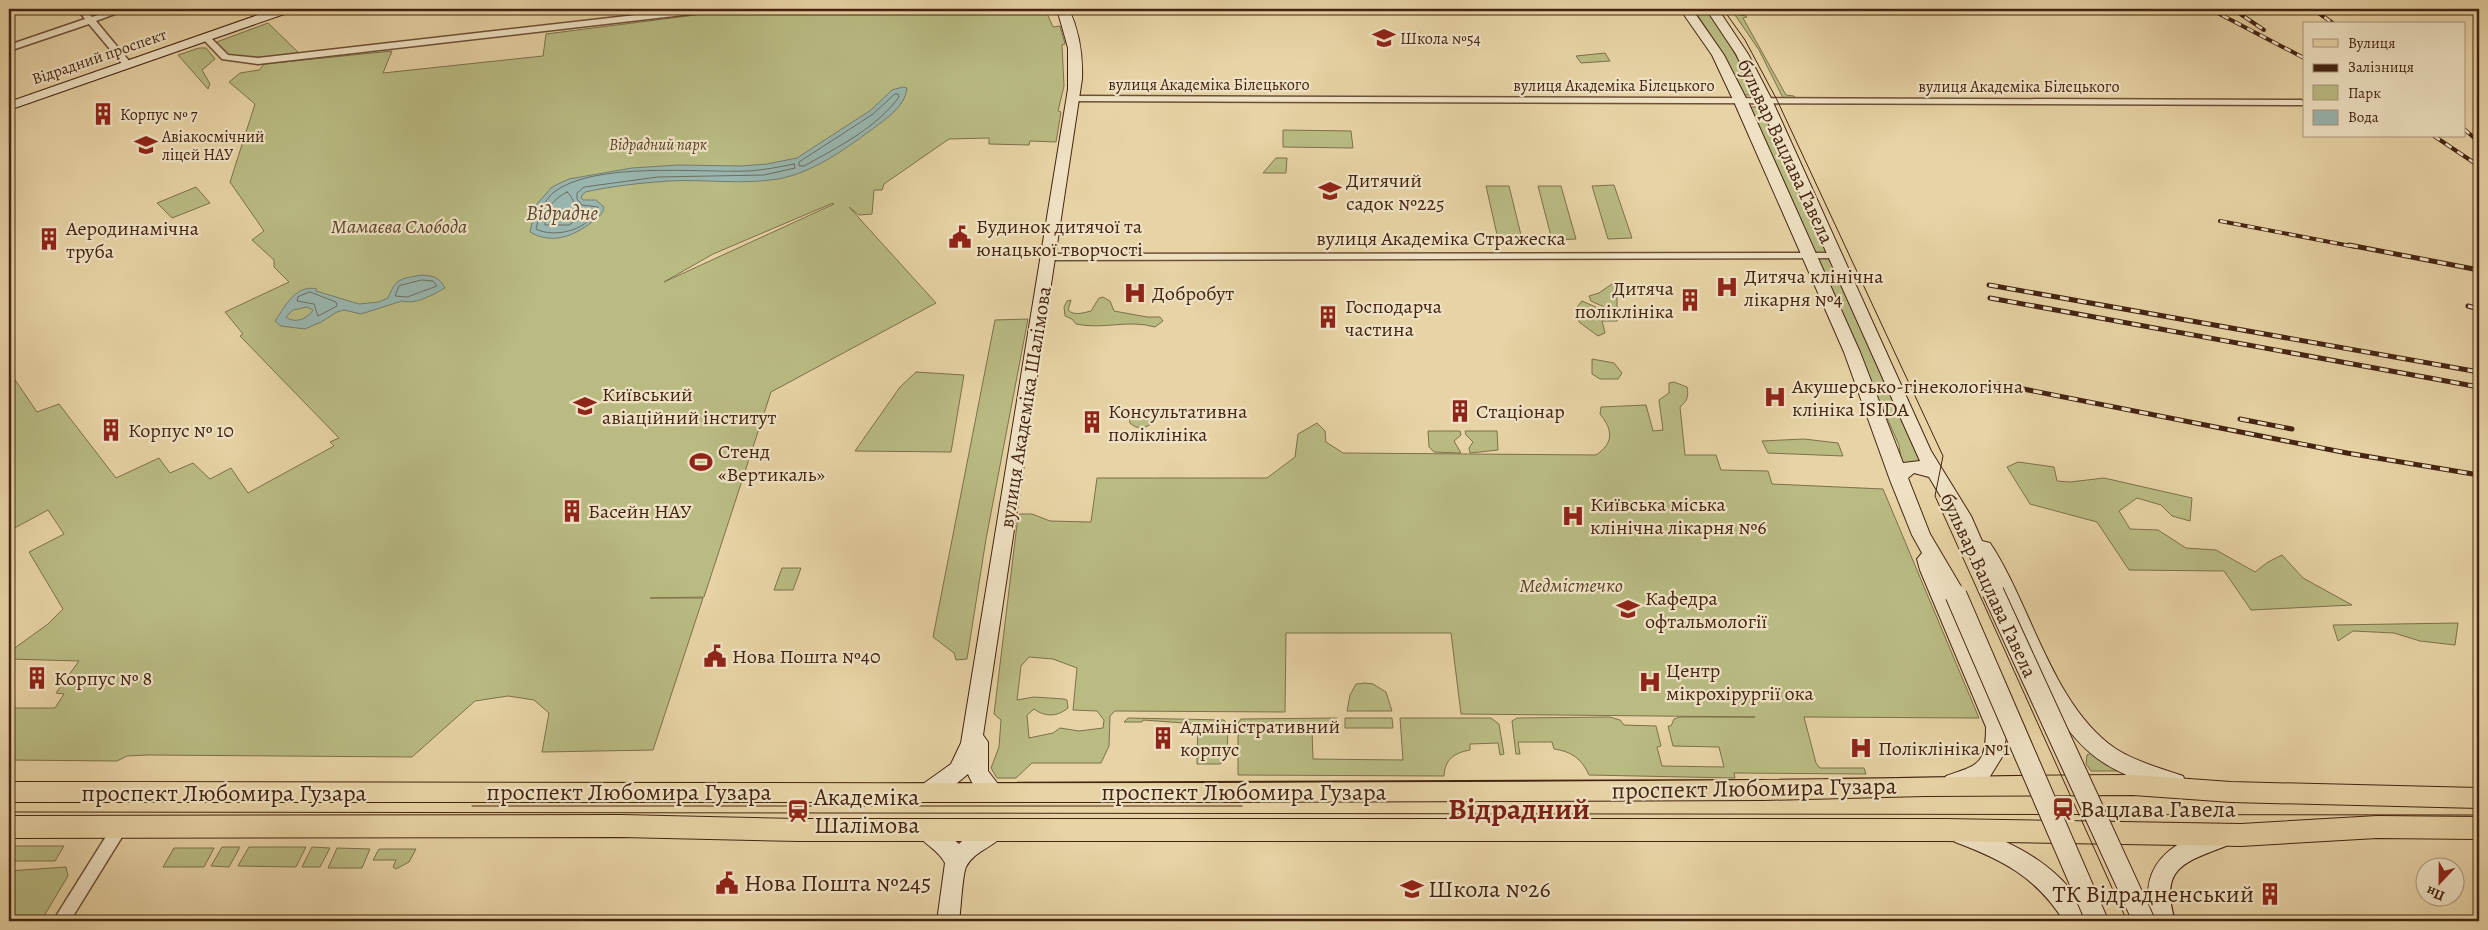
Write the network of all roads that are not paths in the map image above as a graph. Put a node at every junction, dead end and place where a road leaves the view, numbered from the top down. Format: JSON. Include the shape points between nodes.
{"nodes":[{"id":1,"x":81,"y":9,"type":"edge"},
{"id":2,"x":124,"y":9,"type":"edge"},
{"id":3,"x":286,"y":9,"type":"edge"},
{"id":4,"x":709,"y":9,"type":"edge"},
{"id":5,"x":1065,"y":9,"type":"edge"},
{"id":6,"x":1686,"y":9,"type":"edge"},
{"id":7,"x":1712,"y":9,"type":"edge"},
{"id":8,"x":91,"y":20,"type":"junction"},
{"id":9,"x":205,"y":37,"type":"junction"},
{"id":10,"x":9,"y":48,"type":"edge"},
{"id":11,"x":127,"y":64,"type":"junction"},
{"id":12,"x":1075,"y":98,"type":"junction"},
{"id":13,"x":1740,"y":100,"type":"junction"},
{"id":14,"x":1765,"y":100,"type":"junction"},
{"id":15,"x":2302,"y":103,"type":"dead end"},
{"id":16,"x":9,"y":106,"type":"edge"},
{"id":17,"x":1810,"y":256,"type":"junction"},
{"id":18,"x":1834,"y":256,"type":"junction"},
{"id":19,"x":1050,"y":257,"type":"junction"},
{"id":20,"x":1936,"y":474,"type":"junction"},
{"id":21,"x":1899,"y":480,"type":"junction"},
{"id":22,"x":1965,"y":521,"type":"junction"},
{"id":23,"x":1921,"y":535,"type":"junction"},
{"id":24,"x":1925,"y":786,"type":"junction"},
{"id":25,"x":931,"y":791,"type":"junction"},
{"id":26,"x":2204,"y":791,"type":"junction"},
{"id":27,"x":9,"y":792,"type":"edge"},
{"id":28,"x":993,"y":792,"type":"junction"},
{"id":29,"x":2479,"y":798,"type":"edge"},
{"id":30,"x":9,"y":827,"type":"edge"},
{"id":31,"x":120,"y":827,"type":"junction"},
{"id":32,"x":2479,"y":828,"type":"edge"},
{"id":33,"x":926,"y":830,"type":"junction"},
{"id":34,"x":995,"y":830,"type":"junction"},
{"id":35,"x":1945,"y":830,"type":"junction"},
{"id":36,"x":2241,"y":835,"type":"junction"},
{"id":37,"x":956,"y":862,"type":"junction"},
{"id":38,"x":61,"y":921,"type":"edge"},
{"id":39,"x":948,"y":921,"type":"edge"},
{"id":40,"x":2077,"y":921,"type":"edge"},
{"id":41,"x":2097,"y":921,"type":"edge"},
{"id":42,"x":2144,"y":921,"type":"edge"},
{"id":43,"x":2164,"y":921,"type":"edge"}],
"edges":[{"from":1,"to":8,"type":"street"},
{"from":2,"to":8,"type":"street"},
{"from":3,"to":9,"type":"main road","name":"Відрадний проспект"},
{"from":4,"to":9,"type":"street","via":[[258,61],[225,58]]},
{"from":5,"to":12,"type":"main road","name":"вулиця Академіка Шалімова","via":[[1077,37],[1080,59]]},
{"from":6,"to":13,"type":"main road","name":"бульвар Вацлава Гавела","via":[[1718,55]]},
{"from":7,"to":14,"type":"main road","name":"бульвар Вацлава Гавела","via":[[1742,54]]},
{"from":8,"to":10,"type":"street"},
{"from":8,"to":11,"type":"street"},
{"from":9,"to":11,"type":"main road","name":"Відрадний проспект"},
{"from":11,"to":16,"type":"main road","name":"Відрадний проспект"},
{"from":12,"to":13,"type":"street","name":"вулиця Академіка Білецького"},
{"from":12,"to":19,"type":"main road","name":"вулиця Академіка Шалімова","via":[[1071,146]]},
{"from":13,"to":14,"type":"street","name":"вулиця Академіка Білецького"},
{"from":13,"to":17,"type":"main road","name":"бульвар Вацлава Гавела"},
{"from":14,"to":15,"type":"street","name":"вулиця Академіка Білецького"},
{"from":14,"to":18,"type":"main road","name":"бульвар Вацлава Гавела"},
{"from":17,"to":18,"type":"street","name":"вулиця Академіка Стражеска"},
{"from":17,"to":19,"type":"street","name":"вулиця Академіка Стражеска"},
{"from":17,"to":21,"type":"main road","name":"бульвар Вацлава Гавела","via":[[1852,352],[1892,453]]},
{"from":18,"to":20,"type":"main road","name":"бульвар Вацлава Гавела"},
{"from":19,"to":25,"type":"main road","name":"вулиця Академіка Шалімова","via":[[971,743],[959,770]]},
{"from":19,"to":28,"type":"main road","name":"вулиця Академіка Шалімова","via":[[975,770]]},
{"from":20,"to":21,"type":"main road","via":[[1910,467],[1903,471]]},
{"from":20,"to":22,"type":"main road","name":"бульвар Вацлава Гавела"},
{"from":21,"to":23,"type":"main road","name":"бульвар Вацлава Гавела"},
{"from":22,"to":26,"type":"main road","via":[[1997,569],[2066,710],[2086,736],[2127,766]]},
{"from":22,"to":42,"type":"main road","name":"бульвар Вацлава Гавела","bridge":true,"via":[[1993,592]]},
{"from":23,"to":24,"type":"main road","via":[[1929,570],[1991,713],[1997,739],[1990,762],[1974,778]]},
{"from":23,"to":41,"type":"main road","name":"бульвар Вацлава Гавела","bridge":true,"via":[[1956,595]]},
{"from":24,"to":26,"type":"main road","name":"проспект Любомира Гузара","via":[[2133,785]]},
{"from":24,"to":28,"type":"main road","name":"проспект Любомира Гузара","via":[[1764,790]]},
{"from":25,"to":27,"type":"main road","name":"проспект Любомира Гузара"},
{"from":25,"to":28,"type":"main road","name":"проспект Любомира Гузара"},
{"from":26,"to":29,"type":"main road","name":"проспект Любомира Гузара"},
{"from":30,"to":31,"type":"main road","name":"проспект Любомира Гузара"},
{"from":31,"to":33,"type":"main road","name":"проспект Любомира Гузара","via":[[621,826]]},
{"from":31,"to":38,"type":"street"},
{"from":32,"to":36,"type":"main road","name":"проспект Любомира Гузара","via":[[2377,827]]},
{"from":33,"to":34,"type":"main road","name":"проспект Любомира Гузара"},
{"from":33,"to":37,"type":"main road","via":[[949,848]]},
{"from":34,"to":35,"type":"main road","name":"проспект Любомира Гузара"},
{"from":34,"to":37,"type":"main road","via":[[977,840]]},
{"from":35,"to":36,"type":"main road","name":"проспект Любомира Гузара"},
{"from":35,"to":40,"type":"main road","via":[[2000,848],[2023,860],[2048,881]]},
{"from":36,"to":43,"type":"main road","via":[[2205,841],[2175,859],[2165,870],[2158,884],[2158,900]]},
{"from":37,"to":39,"type":"main road"}]}
